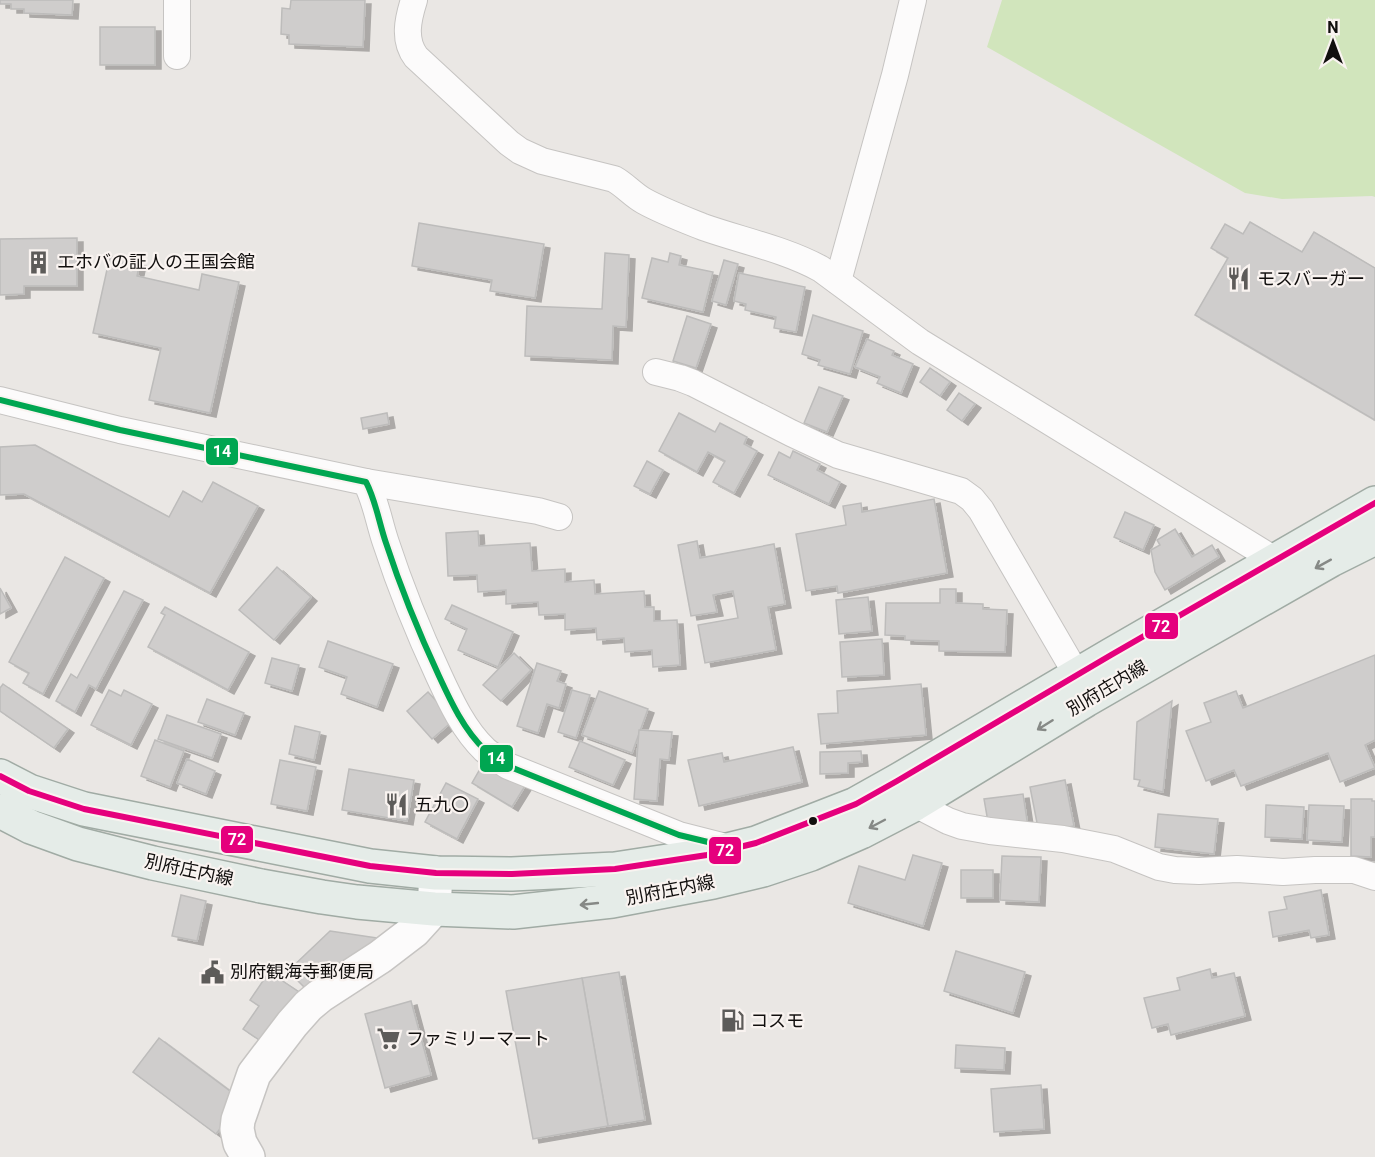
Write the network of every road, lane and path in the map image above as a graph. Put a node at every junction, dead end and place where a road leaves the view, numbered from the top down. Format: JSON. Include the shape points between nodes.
{"nodes":[{"id":1,"x":177,"y":0,"type":"edge"},
{"id":2,"x":414,"y":0,"type":"edge"},
{"id":3,"x":913,"y":0,"type":"edge"},
{"id":4,"x":177,"y":56,"type":"dead end"},
{"id":5,"x":838,"y":281,"type":"junction"},
{"id":6,"x":656,"y":372,"type":"dead end"},
{"id":7,"x":0,"y":400,"type":"edge"},
{"id":8,"x":366,"y":482,"type":"junction"},
{"id":9,"x":1375,"y":503,"type":"edge"},
{"id":10,"x":559,"y":517,"type":"dead end"},
{"id":11,"x":1375,"y":538,"type":"edge"},
{"id":12,"x":1275,"y":560,"type":"junction"},
{"id":13,"x":1077,"y":675,"type":"junction"},
{"id":14,"x":0,"y":776,"type":"edge"},
{"id":15,"x":915,"y":804,"type":"junction"},
{"id":16,"x":0,"y":811,"type":"edge"},
{"id":17,"x":732,"y":849,"type":"junction"},
{"id":18,"x":436,"y":873,"type":"junction"},
{"id":19,"x":1375,"y":877,"type":"edge"},
{"id":20,"x":434,"y":909,"type":"junction"},
{"id":21,"x":248,"y":1157,"type":"edge"}],
"edges":[{"from":1,"to":4,"type":"street"},
{"from":2,"to":5,"type":"street","via":[[408,29],[416,57],[520,151],[542,161],[614,179],[634,195],[670,213],[804,259]]},
{"from":3,"to":5,"type":"street"},
{"from":5,"to":12,"type":"street","via":[[920,342]]},
{"from":6,"to":13,"type":"street","via":[[693,383],[838,455],[967,495],[981,510]]},
{"from":7,"to":8,"type":"street","via":[[120,430]]},
{"from":8,"to":10,"type":"street"},
{"from":8,"to":17,"type":"street","via":[[424,645],[467,729],[486,751],[508,766],[668,830]]},
{"from":9,"to":12,"type":"main road","name":"別府庄内線"},
{"from":11,"to":15,"type":"main road","name":"別府庄内線","one_way":true,"via":[[1086,700]]},
{"from":12,"to":13,"type":"main road","name":"別府庄内線"},
{"from":13,"to":17,"type":"main road","name":"別府庄内線","via":[[856,804]]},
{"from":14,"to":18,"type":"main road","name":"別府庄内線","via":[[29,791],[84,809],[370,866]]},
{"from":15,"to":19,"type":"street","via":[[962,826],[1114,849],[1174,870],[1354,870]]},
{"from":15,"to":20,"type":"main road","name":"別府庄内線","one_way":true,"via":[[811,854],[713,882],[612,901],[513,912]]},
{"from":16,"to":20,"type":"main road","name":"別府庄内線","via":[[78,844],[153,863],[322,897]]},
{"from":17,"to":18,"type":"main road","name":"別府庄内線","via":[[615,869]]},
{"from":18,"to":20,"type":"street"},
{"from":20,"to":21,"type":"street","via":[[414,931],[308,1006],[266,1057],[254,1074],[238,1120],[240,1143]]}]}
